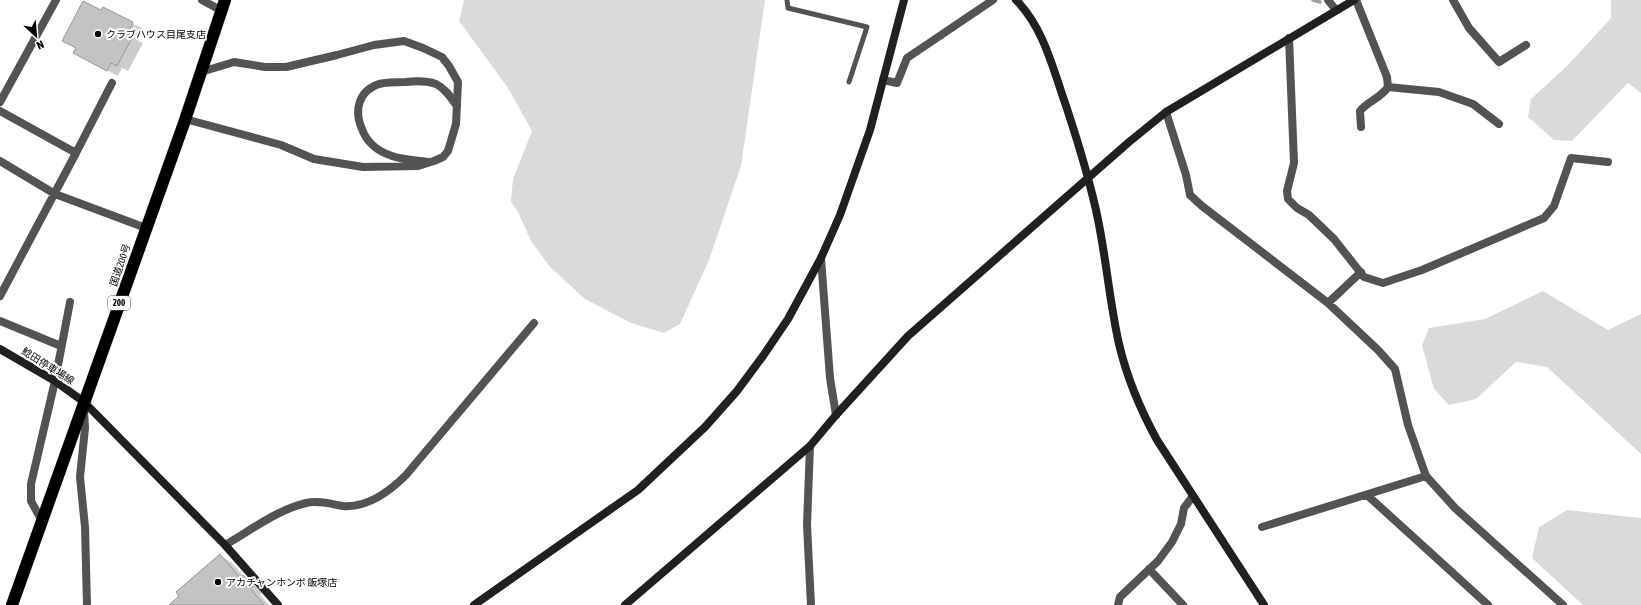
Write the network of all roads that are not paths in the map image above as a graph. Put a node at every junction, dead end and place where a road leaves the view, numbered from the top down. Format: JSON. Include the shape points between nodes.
{"nodes":[{"id":1,"x":56,"y":0,"type":"edge"},
{"id":2,"x":202,"y":0,"type":"edge"},
{"id":3,"x":787,"y":0,"type":"edge"},
{"id":4,"x":904,"y":0,"type":"edge"},
{"id":5,"x":993,"y":0,"type":"edge"},
{"id":6,"x":1016,"y":0,"type":"edge"},
{"id":7,"x":1328,"y":0,"type":"edge"},
{"id":8,"x":1355,"y":0,"type":"edge"},
{"id":9,"x":1453,"y":0,"type":"edge"},
{"id":10,"x":224,"y":5,"type":"edge"},
{"id":11,"x":1336,"y":10,"type":"junction"},
{"id":12,"x":1289,"y":38,"type":"junction"},
{"id":13,"x":1526,"y":45,"type":"dead end"},
{"id":14,"x":201,"y":72,"type":"junction"},
{"id":15,"x":883,"y":80,"type":"junction"},
{"id":16,"x":849,"y":82,"type":"dead end"},
{"id":17,"x":112,"y":83,"type":"dead end"},
{"id":18,"x":1388,"y":87,"type":"junction"},
{"id":19,"x":0,"y":102,"type":"edge"},
{"id":20,"x":457,"y":106,"type":"junction"},
{"id":21,"x":0,"y":111,"type":"edge"},
{"id":22,"x":1166,"y":112,"type":"junction"},
{"id":23,"x":185,"y":120,"type":"junction"},
{"id":24,"x":1499,"y":124,"type":"dead end"},
{"id":25,"x":1361,"y":127,"type":"dead end"},
{"id":26,"x":76,"y":153,"type":"junction"},
{"id":27,"x":0,"y":161,"type":"edge"},
{"id":28,"x":429,"y":162,"type":"junction"},
{"id":29,"x":1608,"y":162,"type":"dead end"},
{"id":30,"x":1088,"y":179,"type":"junction"},
{"id":31,"x":55,"y":194,"type":"junction"},
{"id":32,"x":146,"y":228,"type":"junction"},
{"id":33,"x":821,"y":258,"type":"junction"},
{"id":34,"x":1361,"y":272,"type":"junction"},
{"id":35,"x":0,"y":296,"type":"edge"},
{"id":36,"x":70,"y":302,"type":"dead end"},
{"id":37,"x":1328,"y":303,"type":"junction"},
{"id":38,"x":0,"y":321,"type":"edge"},
{"id":39,"x":534,"y":323,"type":"dead end"},
{"id":40,"x":61,"y":346,"type":"junction"},
{"id":41,"x":0,"y":349,"type":"edge"},
{"id":42,"x":55,"y":381,"type":"junction"},
{"id":43,"x":84,"y":402,"type":"junction"},
{"id":44,"x":836,"y":415,"type":"junction"},
{"id":45,"x":810,"y":446,"type":"junction"},
{"id":46,"x":1426,"y":476,"type":"junction"},
{"id":47,"x":1367,"y":495,"type":"junction"},
{"id":48,"x":1193,"y":496,"type":"junction"},
{"id":49,"x":42,"y":521,"type":"junction"},
{"id":50,"x":1262,"y":527,"type":"dead end"},
{"id":51,"x":225,"y":545,"type":"junction"},
{"id":52,"x":1149,"y":569,"type":"junction"},
{"id":53,"x":1120,"y":604,"type":"edge"},
{"id":54,"x":12,"y":605,"type":"edge"},
{"id":55,"x":88,"y":605,"type":"edge"},
{"id":56,"x":278,"y":605,"type":"edge"},
{"id":57,"x":474,"y":605,"type":"edge"},
{"id":58,"x":625,"y":605,"type":"edge"},
{"id":59,"x":811,"y":605,"type":"edge"},
{"id":60,"x":1183,"y":605,"type":"edge"},
{"id":61,"x":1264,"y":605,"type":"edge"},
{"id":62,"x":1488,"y":605,"type":"edge"},
{"id":63,"x":1563,"y":605,"type":"edge"}],
"edges":[{"from":1,"to":19,"type":"street"},
{"from":2,"to":10,"type":"street"},
{"from":3,"to":16,"type":"lane","via":[[788,8],[867,27]]},
{"from":4,"to":15,"type":"street"},
{"from":5,"to":15,"type":"street","via":[[906,58],[897,83]]},
{"from":6,"to":30,"type":"street","via":[[1034,23],[1047,49]]},
{"from":7,"to":11,"type":"street"},
{"from":8,"to":11,"type":"street"},
{"from":8,"to":18,"type":"street","via":[[1387,77]]},
{"from":9,"to":13,"type":"street","via":[[1469,28],[1499,62]]},
{"from":10,"to":14,"type":"highway","name":"国道200号","number":"200"},
{"from":11,"to":12,"type":"street"},
{"from":12,"to":22,"type":"street"},
{"from":12,"to":34,"type":"street","via":[[1294,163],[1287,191],[1288,199],[1334,239]]},
{"from":14,"to":20,"type":"street","via":[[234,62],[265,67],[286,66],[374,44],[404,42],[442,57],[458,82]]},
{"from":14,"to":23,"type":"highway","name":"国道200号","number":"200"},
{"from":15,"to":33,"type":"street","via":[[870,130],[853,179]]},
{"from":17,"to":26,"type":"street"},
{"from":18,"to":24,"type":"street","via":[[1439,92],[1473,104]]},
{"from":18,"to":25,"type":"street","via":[[1384,93],[1365,104],[1360,111]]},
{"from":20,"to":28,"type":"street","via":[[456,124],[448,151],[443,157]]},
{"from":20,"to":28,"type":"street","via":[[446,91],[436,84],[423,82],[378,84],[360,99],[357,109],[358,121],[371,146],[392,156]]},
{"from":21,"to":26,"type":"street"},
{"from":22,"to":30,"type":"street"},
{"from":22,"to":37,"type":"street","via":[[1190,195]]},
{"from":23,"to":28,"type":"street","via":[[281,145],[314,159],[363,167],[418,166]]},
{"from":23,"to":32,"type":"highway","name":"国道200号","number":"200"},
{"from":26,"to":31,"type":"street"},
{"from":27,"to":31,"type":"street"},
{"from":29,"to":34,"type":"street","via":[[1571,158],[1554,206],[1544,218],[1422,270],[1383,283],[1364,277]]},
{"from":30,"to":44,"type":"street","via":[[908,336]]},
{"from":30,"to":48,"type":"street","via":[[1096,210],[1119,344],[1130,383],[1157,440]]},
{"from":31,"to":32,"type":"street"},
{"from":31,"to":35,"type":"street"},
{"from":32,"to":43,"type":"highway","name":"国道200号","number":"200"},
{"from":33,"to":44,"type":"street","via":[[830,378]]},
{"from":33,"to":57,"type":"street","via":[[788,319],[737,391],[705,427],[638,490]]},
{"from":34,"to":37,"type":"street"},
{"from":36,"to":40,"type":"street"},
{"from":37,"to":46,"type":"street","via":[[1395,369],[1408,425]]},
{"from":38,"to":40,"type":"street"},
{"from":39,"to":51,"type":"street","via":[[393,488],[364,504],[345,506],[307,502],[276,514]]},
{"from":40,"to":42,"type":"street"},
{"from":41,"to":42,"type":"street","name":"鯰田停車場線"},
{"from":42,"to":43,"type":"street","name":"鯰田停車場線"},
{"from":42,"to":49,"type":"street","via":[[30,484],[31,501]]},
{"from":43,"to":49,"type":"highway","name":"国道200号","number":"200"},
{"from":43,"to":51,"type":"street","name":"鯰田停車場線"},
{"from":43,"to":55,"type":"street","via":[[85,428],[80,477]]},
{"from":44,"to":45,"type":"street"},
{"from":45,"to":58,"type":"street"},
{"from":45,"to":59,"type":"street","via":[[807,525]]},
{"from":46,"to":47,"type":"street"},
{"from":46,"to":63,"type":"street","via":[[1455,508]]},
{"from":47,"to":50,"type":"street"},
{"from":47,"to":62,"type":"street"},
{"from":48,"to":52,"type":"street","via":[[1184,508],[1181,524],[1172,542]]},
{"from":48,"to":61,"type":"street"},
{"from":49,"to":54,"type":"highway","name":"国道200号","number":"200"},
{"from":51,"to":56,"type":"street","name":"鯰田停車場線"},
{"from":52,"to":53,"type":"street","via":[[1120,597]]},
{"from":52,"to":60,"type":"street"}]}
